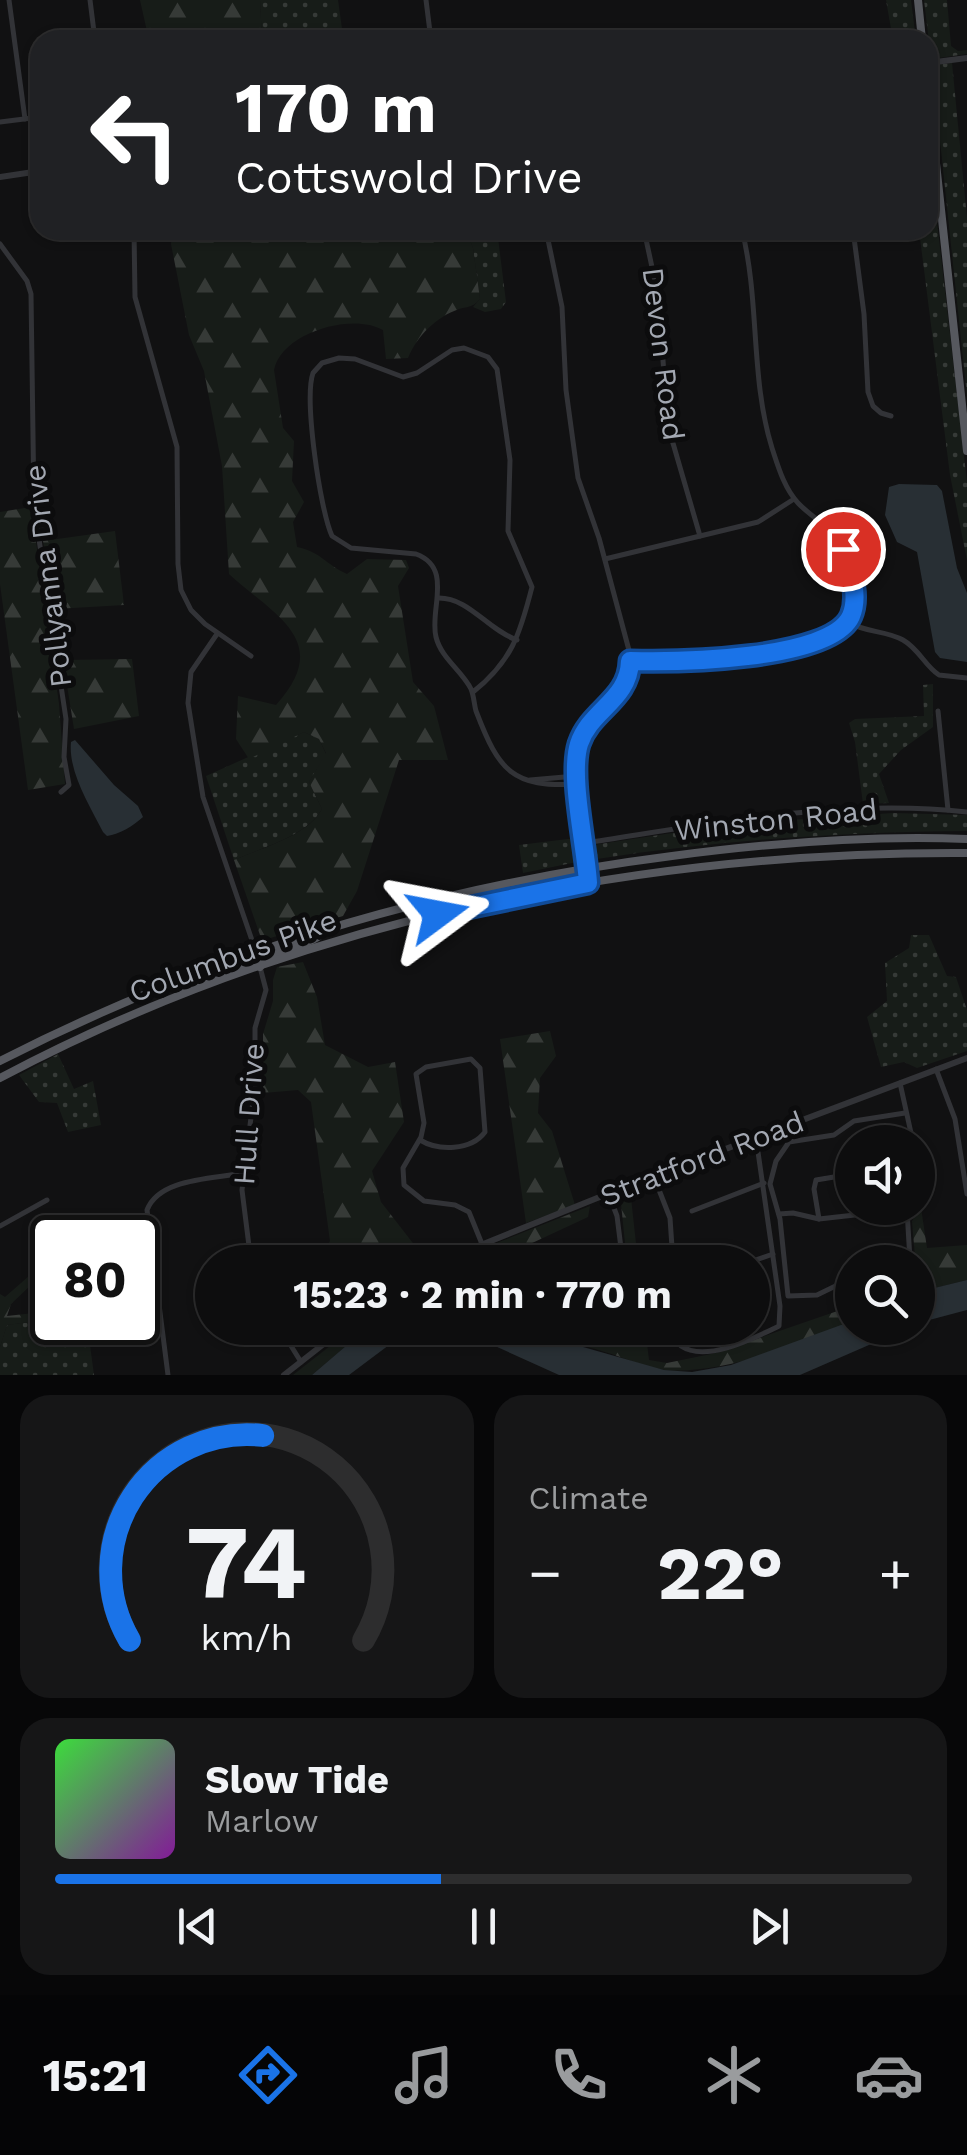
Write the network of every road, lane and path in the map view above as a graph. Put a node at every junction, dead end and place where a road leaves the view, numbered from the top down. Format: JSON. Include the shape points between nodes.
{"nodes":[{"id":1,"x":9,"y":0,"type":"edge"},
{"id":2,"x":90,"y":0,"type":"edge"},
{"id":3,"x":426,"y":0,"type":"edge"},
{"id":4,"x":918,"y":0,"type":"edge"},
{"id":5,"x":94,"y":30,"type":"edge"},
{"id":6,"x":430,"y":30,"type":"edge"},
{"id":7,"x":921,"y":30,"type":"edge"},
{"id":8,"x":967,"y":58,"type":"edge"},
{"id":9,"x":938,"y":62,"type":"edge"},
{"id":10,"x":30,"y":118,"type":"edge"},
{"id":11,"x":24,"y":119,"type":"junction"},
{"id":12,"x":0,"y":122,"type":"edge"},
{"id":13,"x":30,"y":172,"type":"edge"},
{"id":14,"x":0,"y":177,"type":"edge"},
{"id":15,"x":938,"y":178,"type":"edge"},
{"id":16,"x":134,"y":240,"type":"edge"},
{"id":17,"x":548,"y":240,"type":"edge"},
{"id":18,"x":646,"y":240,"type":"edge"},
{"id":19,"x":744,"y":240,"type":"edge"},
{"id":20,"x":855,"y":240,"type":"edge"},
{"id":21,"x":0,"y":244,"type":"edge"},
{"id":22,"x":891,"y":416,"type":"dead end"},
{"id":23,"x":965,"y":420,"type":"edge"},
{"id":24,"x":967,"y":451,"type":"edge"},
{"id":25,"x":794,"y":500,"type":"junction"},
{"id":26,"x":700,"y":536,"type":"junction"},
{"id":27,"x":605,"y":560,"type":"junction"},
{"id":28,"x":439,"y":598,"type":"junction"},
{"id":29,"x":848,"y":622,"type":"junction"},
{"id":30,"x":217,"y":634,"type":"junction"},
{"id":31,"x":516,"y":640,"type":"junction"},
{"id":32,"x":251,"y":656,"type":"dead end"},
{"id":33,"x":630,"y":661,"type":"junction"},
{"id":34,"x":967,"y":678,"type":"edge"},
{"id":35,"x":473,"y":692,"type":"junction"},
{"id":36,"x":938,"y":711,"type":"dead end"},
{"id":37,"x":576,"y":776,"type":"junction"},
{"id":38,"x":527,"y":781,"type":"junction"},
{"id":39,"x":578,"y":784,"type":"junction"},
{"id":40,"x":61,"y":792,"type":"dead end"},
{"id":41,"x":948,"y":810,"type":"junction"},
{"id":42,"x":967,"y":812,"type":"edge"},
{"id":43,"x":967,"y":839,"type":"edge"},
{"id":44,"x":585,"y":843,"type":"junction"},
{"id":45,"x":967,"y":853,"type":"edge"},
{"id":46,"x":587,"y":866,"type":"junction"},
{"id":47,"x":510,"y":882,"type":"junction"},
{"id":48,"x":588,"y":883,"type":"junction"},
{"id":49,"x":514,"y":898,"type":"junction"},
{"id":50,"x":328,"y":928,"type":"junction"},
{"id":51,"x":256,"y":952,"type":"junction"},
{"id":52,"x":260,"y":967,"type":"junction"},
{"id":53,"x":180,"y":996,"type":"junction"},
{"id":54,"x":967,"y":1058,"type":"edge"},
{"id":55,"x":0,"y":1061,"type":"edge"},
{"id":56,"x":936,"y":1069,"type":"junction"},
{"id":57,"x":0,"y":1078,"type":"edge"},
{"id":58,"x":900,"y":1083,"type":"junction"},
{"id":59,"x":905,"y":1113,"type":"junction"},
{"id":60,"x":911,"y":1125,"type":"edge"},
{"id":61,"x":786,"y":1126,"type":"junction"},
{"id":62,"x":756,"y":1138,"type":"junction"},
{"id":63,"x":420,"y":1140,"type":"junction"},
{"id":64,"x":790,"y":1142,"type":"junction"},
{"id":65,"x":243,"y":1174,"type":"junction"},
{"id":66,"x":835,"y":1176,"type":"edge"},
{"id":67,"x":654,"y":1177,"type":"junction"},
{"id":68,"x":764,"y":1184,"type":"junction"},
{"id":69,"x":967,"y":1194,"type":"edge"},
{"id":70,"x":609,"y":1195,"type":"junction"},
{"id":71,"x":47,"y":1200,"type":"dead end"},
{"id":72,"x":692,"y":1211,"type":"dead end"},
{"id":73,"x":779,"y":1214,"type":"junction"},
{"id":74,"x":835,"y":1217,"type":"edge"},
{"id":75,"x":819,"y":1219,"type":"junction"},
{"id":76,"x":0,"y":1226,"type":"edge"},
{"id":77,"x":482,"y":1244,"type":"joint"},
{"id":78,"x":249,"y":1245,"type":"edge"},
{"id":79,"x":621,"y":1245,"type":"edge"},
{"id":80,"x":671,"y":1245,"type":"edge"},
{"id":81,"x":773,"y":1254,"type":"junction"},
{"id":82,"x":770,"y":1255,"type":"edge"},
{"id":83,"x":835,"y":1286,"type":"edge"},
{"id":84,"x":770,"y":1329,"type":"edge"},
{"id":85,"x":290,"y":1345,"type":"edge"},
{"id":86,"x":322,"y":1345,"type":"edge"},
{"id":87,"x":680,"y":1345,"type":"edge"},
{"id":88,"x":730,"y":1345,"type":"edge"},
{"id":89,"x":301,"y":1362,"type":"junction"},
{"id":90,"x":168,"y":1375,"type":"edge"},
{"id":91,"x":284,"y":1375,"type":"edge"}],
"edges":[{"from":1,"to":11,"type":"street"},
{"from":2,"to":5,"type":"street"},
{"from":3,"to":6,"type":"street"},
{"from":4,"to":7,"type":"highway"},
{"from":8,"to":9,"type":"street"},
{"from":10,"to":11,"type":"street"},
{"from":11,"to":12,"type":"street"},
{"from":13,"to":14,"type":"street"},
{"from":15,"to":23,"type":"highway"},
{"from":16,"to":30,"type":"street","via":[[135,297],[177,447],[179,580],[191,610]]},
{"from":17,"to":27,"type":"street","via":[[562,307],[578,478]]},
{"from":18,"to":26,"type":"street","name":"Devon Road","via":[[658,295],[668,426]]},
{"from":19,"to":25,"type":"street","via":[[764,415]]},
{"from":20,"to":22,"type":"street","via":[[868,392],[873,406]]},
{"from":21,"to":40,"type":"street","name":"Pollyanna Drive","via":[[31,294],[34,495],[66,719],[69,785]]},
{"from":23,"to":24,"type":"highway"},
{"from":25,"to":26,"type":"street","via":[[764,520]]},
{"from":25,"to":29,"type":"street","via":[[843,549],[855,594]]},
{"from":26,"to":27,"type":"street"},
{"from":27,"to":33,"type":"street"},
{"from":28,"to":31,"type":"street","via":[[455,598]]},
{"from":28,"to":31,"type":"street","via":[[435,571],[423,556],[351,548],[332,536],[310,393],[310,379],[322,364],[346,358],[403,376],[452,350],[488,356],[497,373],[510,460],[508,531],[532,583]]},
{"from":28,"to":35,"type":"street","via":[[437,642]]},
{"from":29,"to":33,"type":"street","via":[[795,648],[696,661]]},
{"from":29,"to":34,"type":"street","via":[[906,641],[939,676]]},
{"from":30,"to":32,"type":"street"},
{"from":30,"to":51,"type":"street","via":[[191,672],[188,703],[203,797]]},
{"from":31,"to":35,"type":"street","via":[[502,666]]},
{"from":33,"to":37,"type":"street","via":[[622,691],[582,736]]},
{"from":35,"to":38,"type":"street","via":[[496,756]]},
{"from":36,"to":41,"type":"street"},
{"from":37,"to":38,"type":"street"},
{"from":37,"to":39,"type":"street"},
{"from":38,"to":39,"type":"street"},
{"from":39,"to":44,"type":"street"},
{"from":41,"to":42,"type":"street","name":"Winston Road"},
{"from":41,"to":44,"type":"street","name":"Winston Road","via":[[770,816]]},
{"from":43,"to":46,"type":"highway","name":"Columbus Pike","via":[[776,844]]},
{"from":44,"to":46,"type":"street"},
{"from":45,"to":48,"type":"highway","name":"Columbus Pike","via":[[751,863]]},
{"from":46,"to":47,"type":"highway","name":"Columbus Pike"},
{"from":46,"to":48,"type":"street"},
{"from":47,"to":49,"type":"street"},
{"from":47,"to":50,"type":"highway","name":"Columbus Pike"},
{"from":48,"to":49,"type":"highway","name":"Columbus Pike"},
{"from":49,"to":52,"type":"highway","name":"Columbus Pike","via":[[387,927]]},
{"from":50,"to":51,"type":"highway","name":"Columbus Pike"},
{"from":50,"to":52,"type":"highway","via":[[268,956]]},
{"from":51,"to":53,"type":"highway","via":[[248,963],[185,988]]},
{"from":51,"to":55,"type":"highway","name":"Columbus Pike","via":[[110,1008]]},
{"from":52,"to":53,"type":"highway","name":"Columbus Pike"},
{"from":52,"to":65,"type":"street","name":"Hull Drive","via":[[266,990],[255,1028]]},
{"from":53,"to":57,"type":"highway","name":"Columbus Pike"},
{"from":54,"to":56,"type":"street","name":"Stratford Road"},
{"from":56,"to":58,"type":"street","name":"Stratford Road"},
{"from":56,"to":69,"type":"street","via":[[956,1118]]},
{"from":58,"to":59,"type":"street"},
{"from":58,"to":61,"type":"street","name":"Stratford Road"},
{"from":59,"to":60,"type":"street"},
{"from":59,"to":64,"type":"street","via":[[854,1120],[834,1135]]},
{"from":61,"to":62,"type":"street","name":"Stratford Road"},
{"from":61,"to":64,"type":"street"},
{"from":62,"to":67,"type":"street","name":"Stratford Road"},
{"from":62,"to":68,"type":"street"},
{"from":63,"to":63,"type":"street","via":[[424,1123],[416,1074],[471,1059],[480,1068],[485,1132],[475,1142],[437,1148]]},
{"from":63,"to":77,"type":"street","via":[[403,1168],[407,1190],[469,1212]]},
{"from":64,"to":73,"type":"street","via":[[770,1184]]},
{"from":65,"to":78,"type":"street","name":"Hull Drive"},
{"from":65,"to":90,"type":"street","via":[[166,1189],[150,1202],[147,1229]]},
{"from":66,"to":75,"type":"street","via":[[814,1182]]},
{"from":67,"to":70,"type":"street","name":"Stratford Road"},
{"from":67,"to":80,"type":"street","via":[[670,1218]]},
{"from":68,"to":72,"type":"street"},
{"from":68,"to":81,"type":"street"},
{"from":70,"to":77,"type":"street","name":"Stratford Road"},
{"from":70,"to":79,"type":"street"},
{"from":71,"to":76,"type":"street"},
{"from":73,"to":75,"type":"street"},
{"from":73,"to":83,"type":"street","via":[[788,1296]]},
{"from":74,"to":75,"type":"street"},
{"from":81,"to":82,"type":"street"},
{"from":81,"to":84,"type":"street","via":[[779,1326]]},
{"from":85,"to":89,"type":"street"},
{"from":86,"to":89,"type":"street"},
{"from":87,"to":88,"type":"street"},
{"from":89,"to":91,"type":"street"}]}
